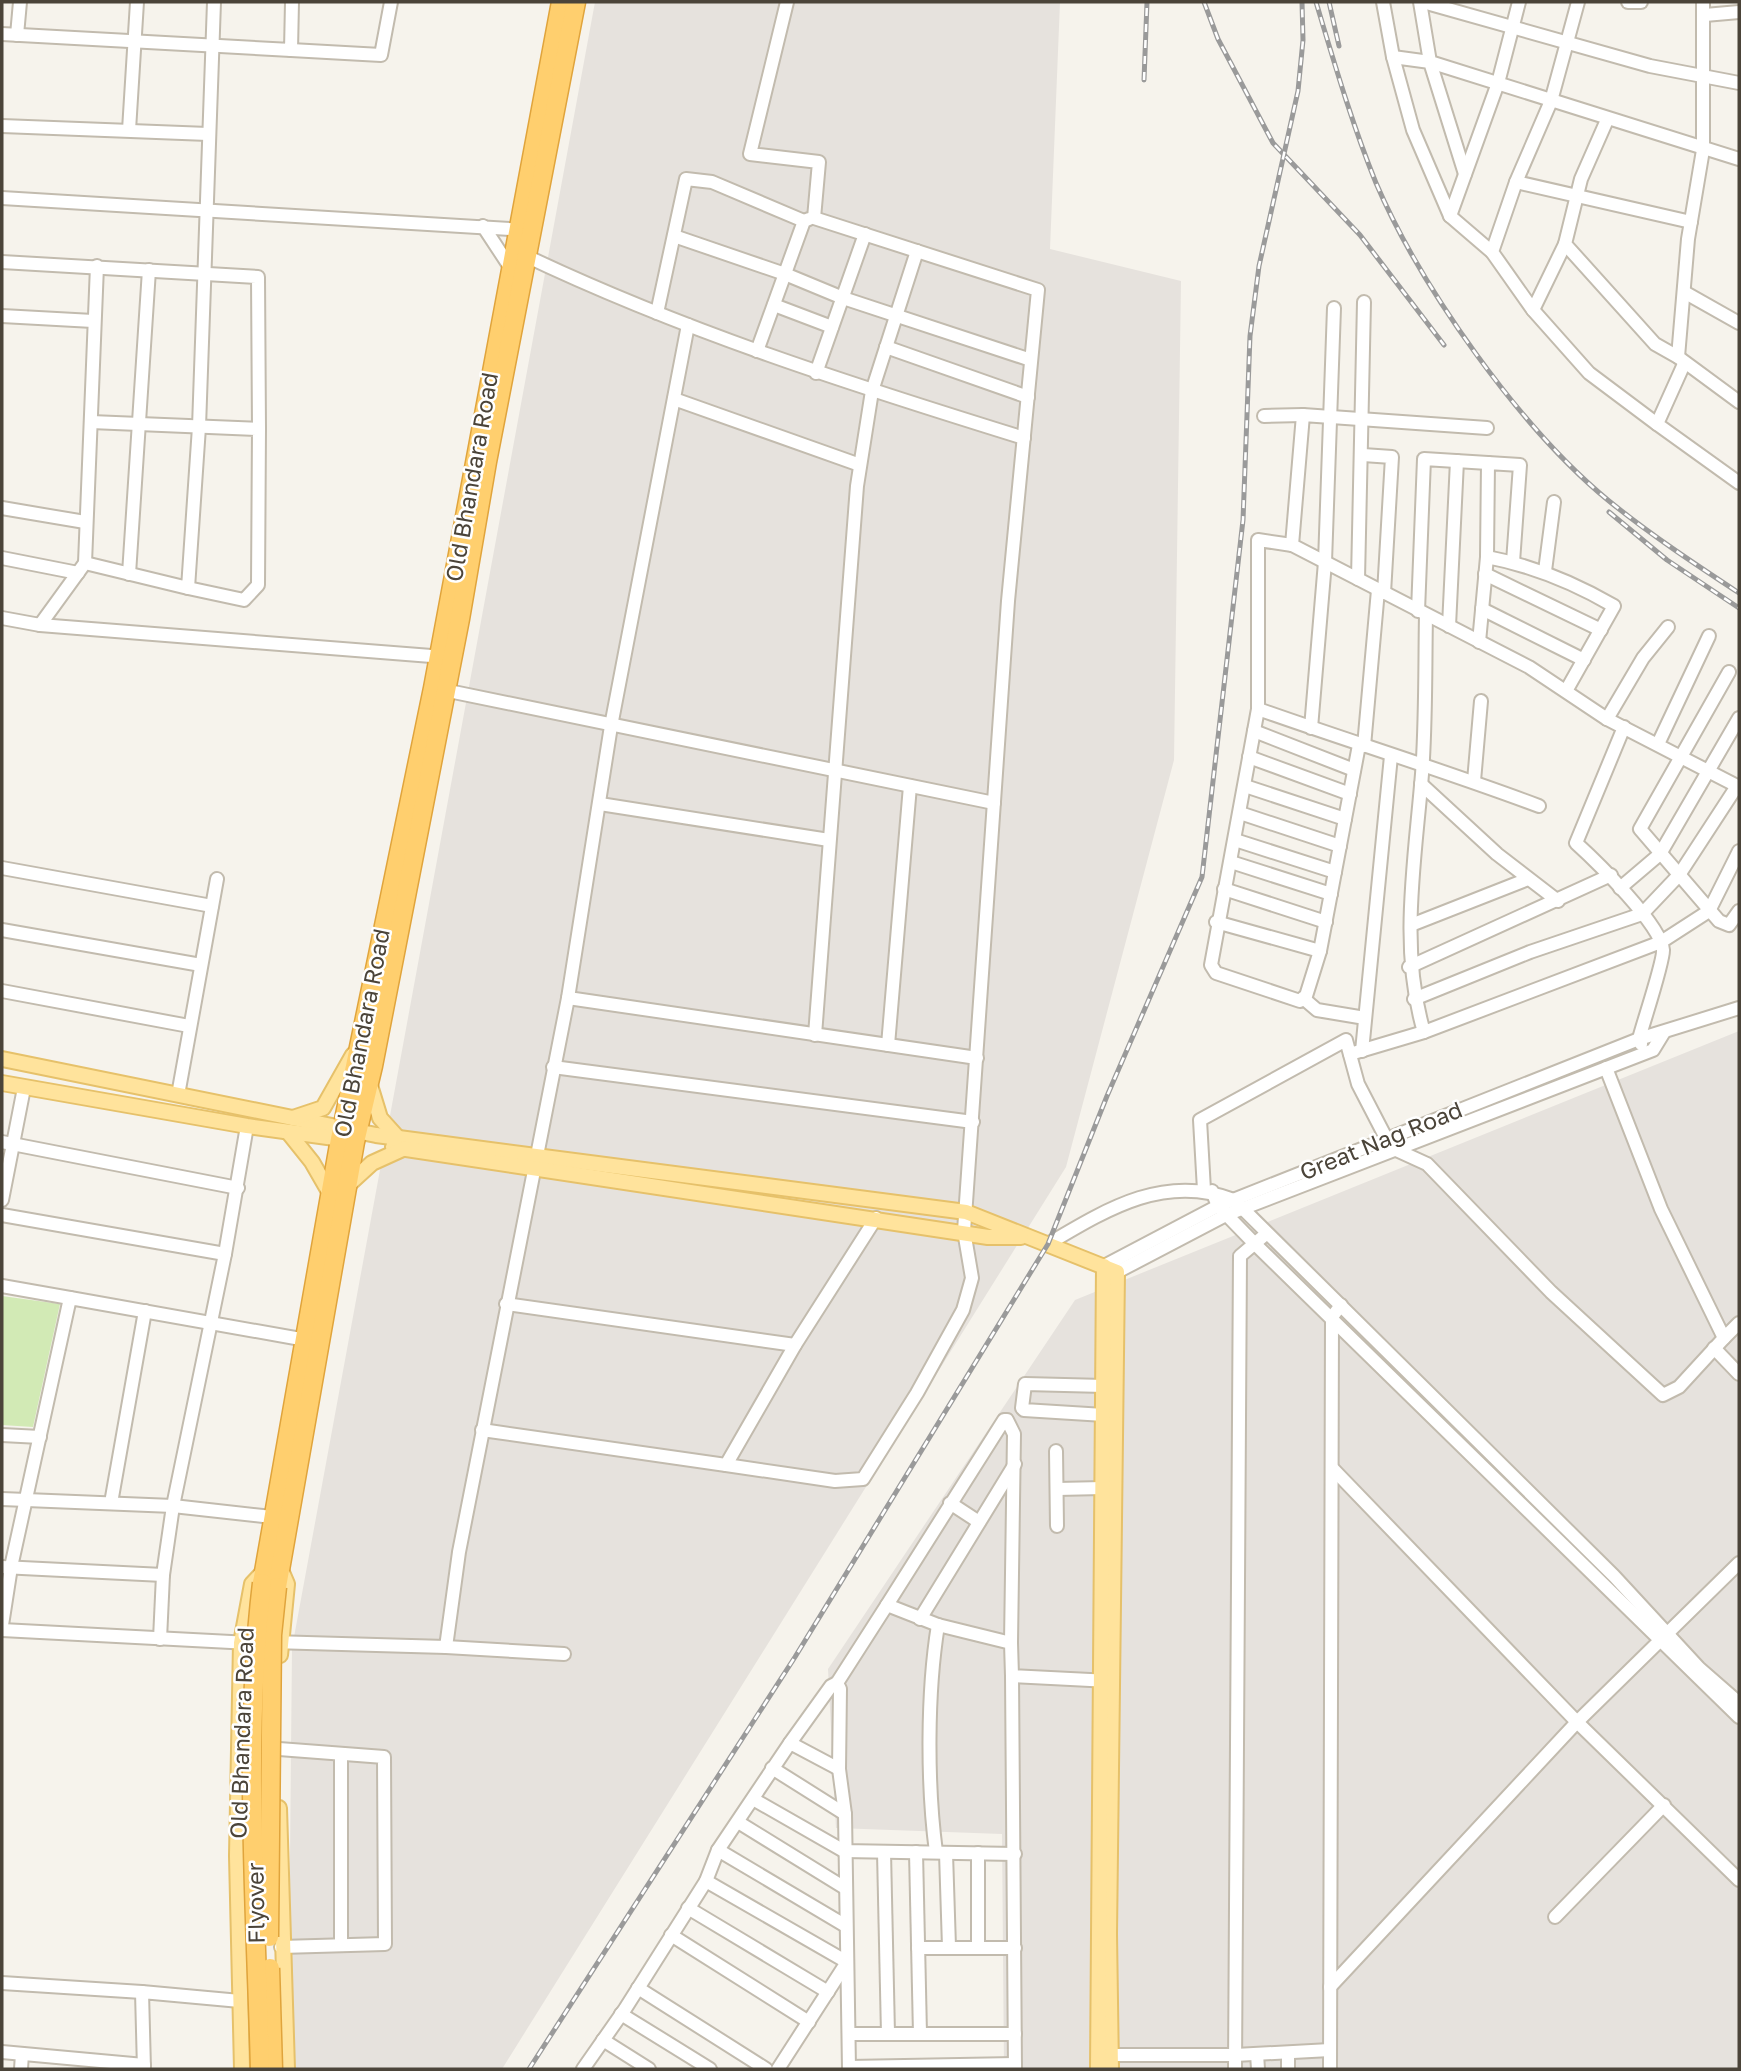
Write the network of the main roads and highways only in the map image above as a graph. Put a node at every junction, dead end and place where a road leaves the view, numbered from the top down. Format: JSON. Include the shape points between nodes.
{"nodes":[{"id":1,"x":561,"y":2,"type":"edge"},
{"id":2,"x":576,"y":2,"type":"edge"},
{"id":3,"x":526,"y":230,"type":"junction"},
{"id":4,"x":387,"y":948,"type":"junction"},
{"id":5,"x":361,"y":1039,"type":"junction"},
{"id":6,"x":2,"y":1059,"type":"edge"},
{"id":7,"x":369,"y":1082,"type":"junction"},
{"id":8,"x":2,"y":1083,"type":"edge"},
{"id":9,"x":290,"y":1125,"type":"junction"},
{"id":10,"x":349,"y":1135,"type":"junction"},
{"id":11,"x":402,"y":1143,"type":"junction"},
{"id":12,"x":534,"y":1160,"type":"junction"},
{"id":13,"x":349,"y":1184,"type":"junction"},
{"id":14,"x":331,"y":1195,"type":"junction"},
{"id":15,"x":1028,"y":1237,"type":"junction"},
{"id":16,"x":1111,"y":1269,"type":"junction"},
{"id":17,"x":313,"y":1341,"type":"junction"},
{"id":18,"x":272,"y":1577,"type":"junction"},
{"id":19,"x":1107,"y":1681,"type":"junction"},
{"id":20,"x":1111,"y":2062,"type":"edge"},
{"id":21,"x":242,"y":2069,"type":"edge"},
{"id":22,"x":260,"y":2069,"type":"edge"},
{"id":23,"x":273,"y":2069,"type":"edge"},
{"id":24,"x":287,"y":2069,"type":"edge"},
{"id":25,"x":1098,"y":2069,"type":"edge"}],
"edges":[{"from":1,"to":3,"type":"highway","name":"Old Bhandara Road"},
{"from":2,"to":3,"type":"highway"},
{"from":3,"to":4,"type":"highway","name":"Old Bhandara Road","via":[[517,258]]},
{"from":4,"to":5,"type":"highway","name":"Old Bhandara Road"},
{"from":4,"to":7,"type":"highway"},
{"from":5,"to":9,"type":"main road","via":[[323,1108]]},
{"from":5,"to":10,"type":"highway","name":"Old Bhandara Road"},
{"from":6,"to":9,"type":"main road","via":[[178,1095]]},
{"from":7,"to":10,"type":"highway"},
{"from":7,"to":11,"type":"main road","via":[[380,1118]]},
{"from":8,"to":9,"type":"main road","via":[[247,1126]]},
{"from":9,"to":10,"type":"main road"},
{"from":9,"to":14,"type":"main road"},
{"from":10,"to":11,"type":"main road"},
{"from":10,"to":13,"type":"highway"},
{"from":10,"to":14,"type":"highway","name":"Old Bhandara Road"},
{"from":11,"to":12,"type":"main road"},
{"from":11,"to":13,"type":"main road"},
{"from":12,"to":15,"type":"main road","via":[[988,1237]]},
{"from":12,"to":15,"type":"main road","via":[[796,1188],[966,1212]]},
{"from":13,"to":17,"type":"highway"},
{"from":14,"to":17,"type":"highway","name":"Old Bhandara Road"},
{"from":15,"to":16,"type":"main road"},
{"from":16,"to":19,"type":"main road"},
{"from":16,"to":19,"type":"main road","via":[[1103,1488]]},
{"from":17,"to":18,"type":"highway"},
{"from":17,"to":18,"type":"highway","name":"Old Bhandara Road","via":[[272,1517]]},
{"from":18,"to":21,"type":"main road","name":"Old Bhandara Road","via":[[252,1584],[241,1643],[237,1856]]},
{"from":18,"to":22,"type":"highway","name":"Flyover","bridge":true,"via":[[256,1634],[254,1706]]},
{"from":18,"to":23,"type":"highway","name":"Flyover","bridge":true,"via":[[268,1895]]},
{"from":18,"to":24,"type":"main road","via":[[287,1584],[280,1642],[279,1749]]},
{"from":19,"to":20,"type":"main road"},
{"from":19,"to":25,"type":"main road"}]}
